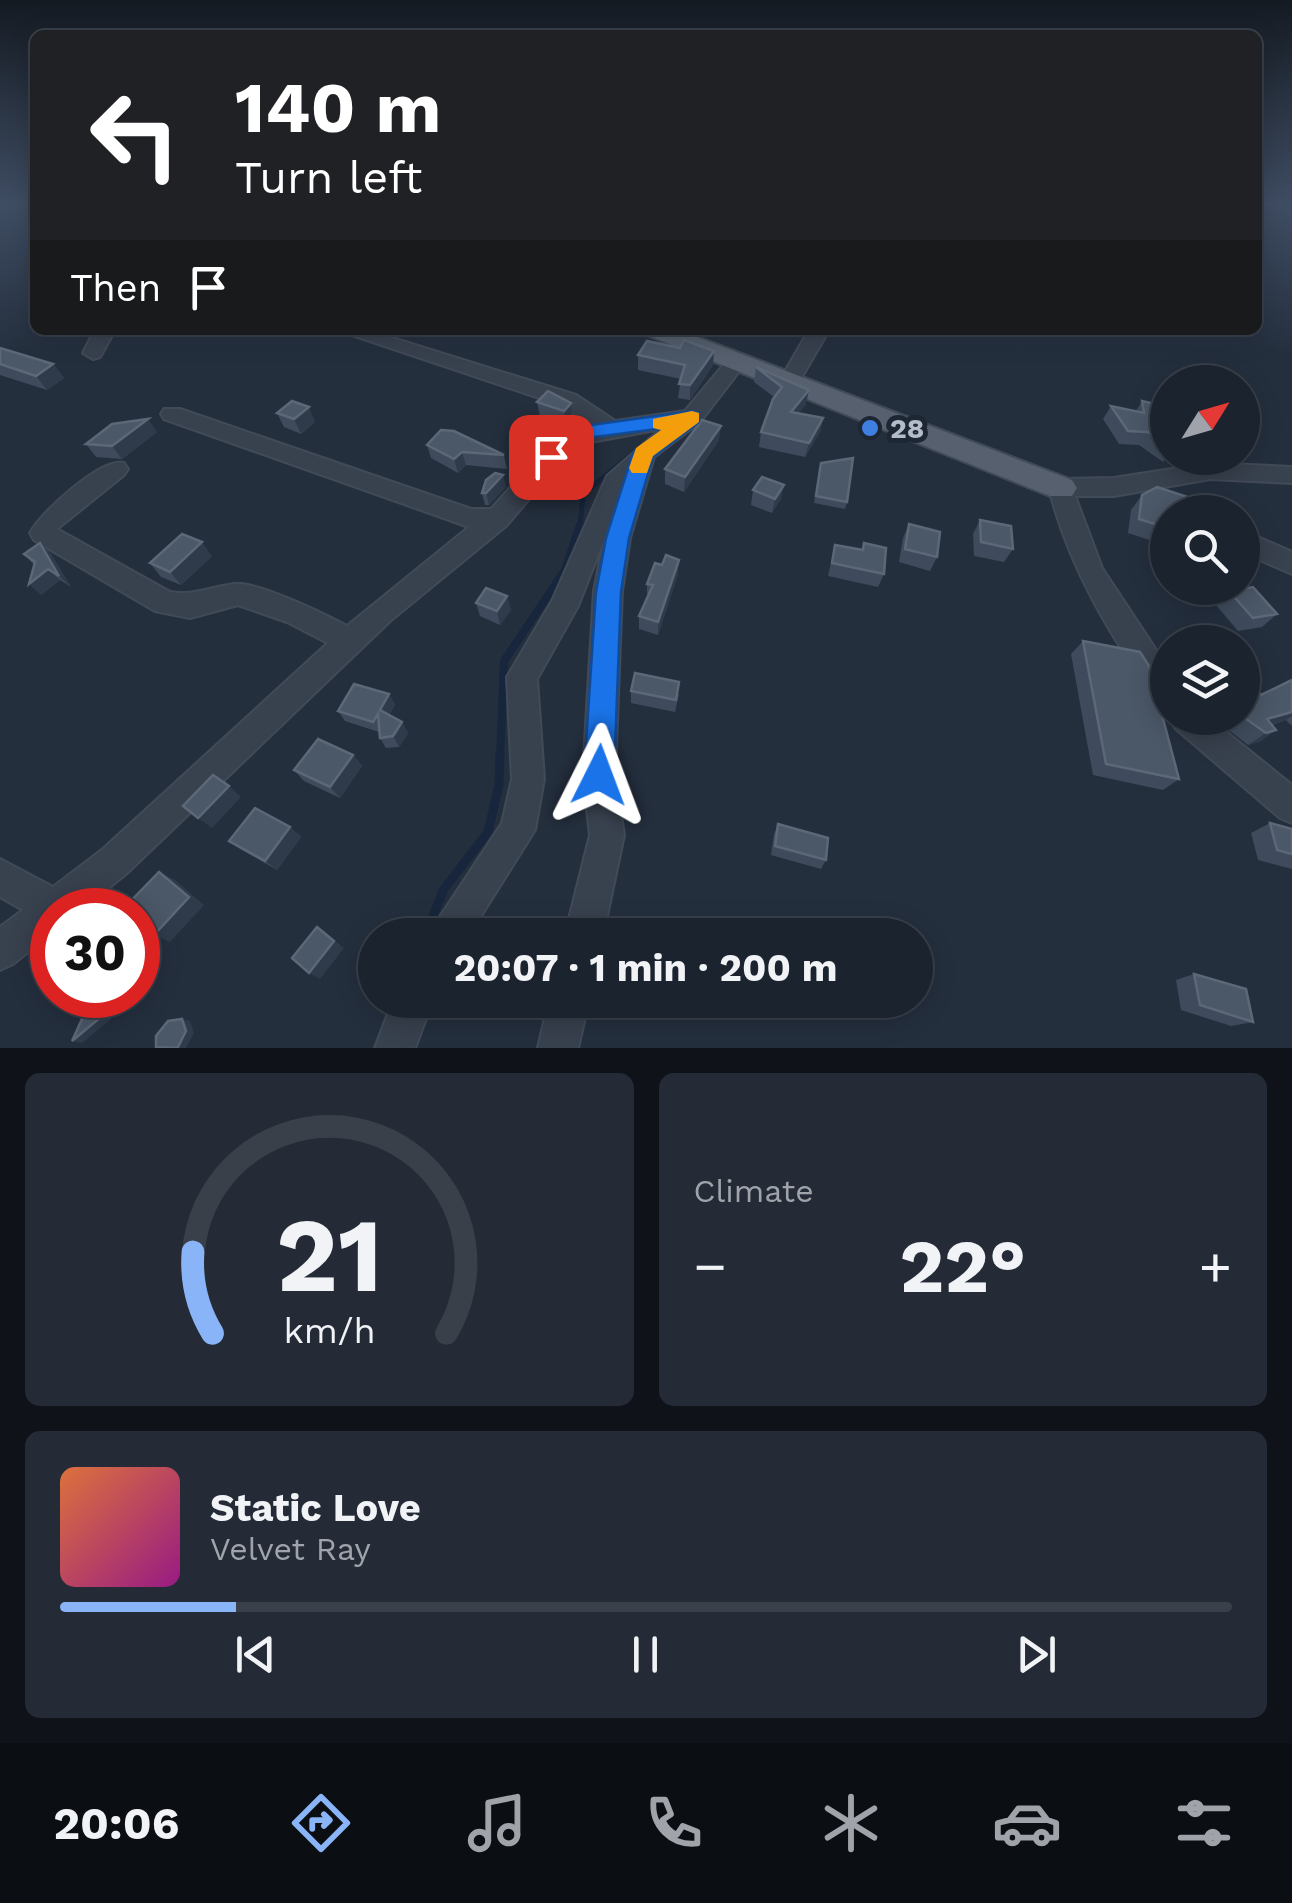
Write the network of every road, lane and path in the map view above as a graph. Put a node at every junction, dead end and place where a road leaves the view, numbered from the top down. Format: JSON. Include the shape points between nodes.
{"nodes":[{"id":1,"x":102,"y":335,"type":"edge"},
{"id":2,"x":364,"y":335,"type":"edge"},
{"id":3,"x":669,"y":335,"type":"edge"},
{"id":4,"x":816,"y":335,"type":"edge"},
{"id":5,"x":93,"y":353,"type":"dead end"},
{"id":6,"x":737,"y":361,"type":"junction"},
{"id":7,"x":789,"y":382,"type":"junction"},
{"id":8,"x":172,"y":414,"type":"dead end"},
{"id":9,"x":692,"y":418,"type":"junction"},
{"id":10,"x":611,"y":428,"type":"junction"},
{"id":11,"x":644,"y":453,"type":"junction"},
{"id":12,"x":116,"y":469,"type":"dead end"},
{"id":13,"x":1292,"y":475,"type":"edge"},
{"id":14,"x":1156,"y":480,"type":"junction"},
{"id":15,"x":1062,"y":488,"type":"junction"},
{"id":16,"x":1176,"y":495,"type":"edge"},
{"id":17,"x":497,"y":519,"type":"junction"},
{"id":18,"x":1260,"y":549,"type":"edge"},
{"id":19,"x":1292,"y":564,"type":"edge"},
{"id":20,"x":352,"y":641,"type":"junction"},
{"id":21,"x":1150,"y":667,"type":"edge"},
{"id":22,"x":1206,"y":735,"type":"edge"},
{"id":23,"x":1292,"y":806,"type":"edge"},
{"id":24,"x":0,"y":877,"type":"edge"},
{"id":25,"x":80,"y":888,"type":"edge"},
{"id":26,"x":30,"y":896,"type":"edge"},
{"id":27,"x":458,"y":918,"type":"edge"},
{"id":28,"x":588,"y":918,"type":"edge"},
{"id":29,"x":30,"y":928,"type":"edge"},
{"id":30,"x":0,"y":951,"type":"edge"},
{"id":31,"x":406,"y":1018,"type":"edge"},
{"id":32,"x":565,"y":1018,"type":"edge"},
{"id":33,"x":395,"y":1048,"type":"edge"},
{"id":34,"x":558,"y":1048,"type":"edge"}],
"edges":[{"from":1,"to":5,"type":"street"},
{"from":2,"to":10,"type":"street","via":[[568,400]]},
{"from":3,"to":6,"type":"main road"},
{"from":4,"to":7,"type":"street"},
{"from":6,"to":7,"type":"main road"},
{"from":6,"to":9,"type":"street"},
{"from":7,"to":15,"type":"main road"},
{"from":8,"to":17,"type":"street","via":[[470,518]]},
{"from":9,"to":10,"type":"street"},
{"from":9,"to":11,"type":"street"},
{"from":10,"to":17,"type":"street","via":[[567,438]]},
{"from":11,"to":27,"type":"street","via":[[614,482],[564,606],[522,677],[528,779],[518,830]]},
{"from":11,"to":28,"type":"street","via":[[608,592],[599,775],[607,836]]},
{"from":12,"to":20,"type":"street","via":[[43,533],[166,603],[190,606],[238,594]]},
{"from":13,"to":14,"type":"street","via":[[1210,471]]},
{"from":14,"to":15,"type":"street"},
{"from":14,"to":16,"type":"street"},
{"from":15,"to":21,"type":"street","via":[[1070,527],[1106,606]]},
{"from":17,"to":20,"type":"street"},
{"from":18,"to":19,"type":"street"},
{"from":20,"to":25,"type":"street"},
{"from":22,"to":23,"type":"street"},
{"from":24,"to":26,"type":"street"},
{"from":29,"to":30,"type":"street"},
{"from":31,"to":33,"type":"street"},
{"from":32,"to":34,"type":"street"}]}
